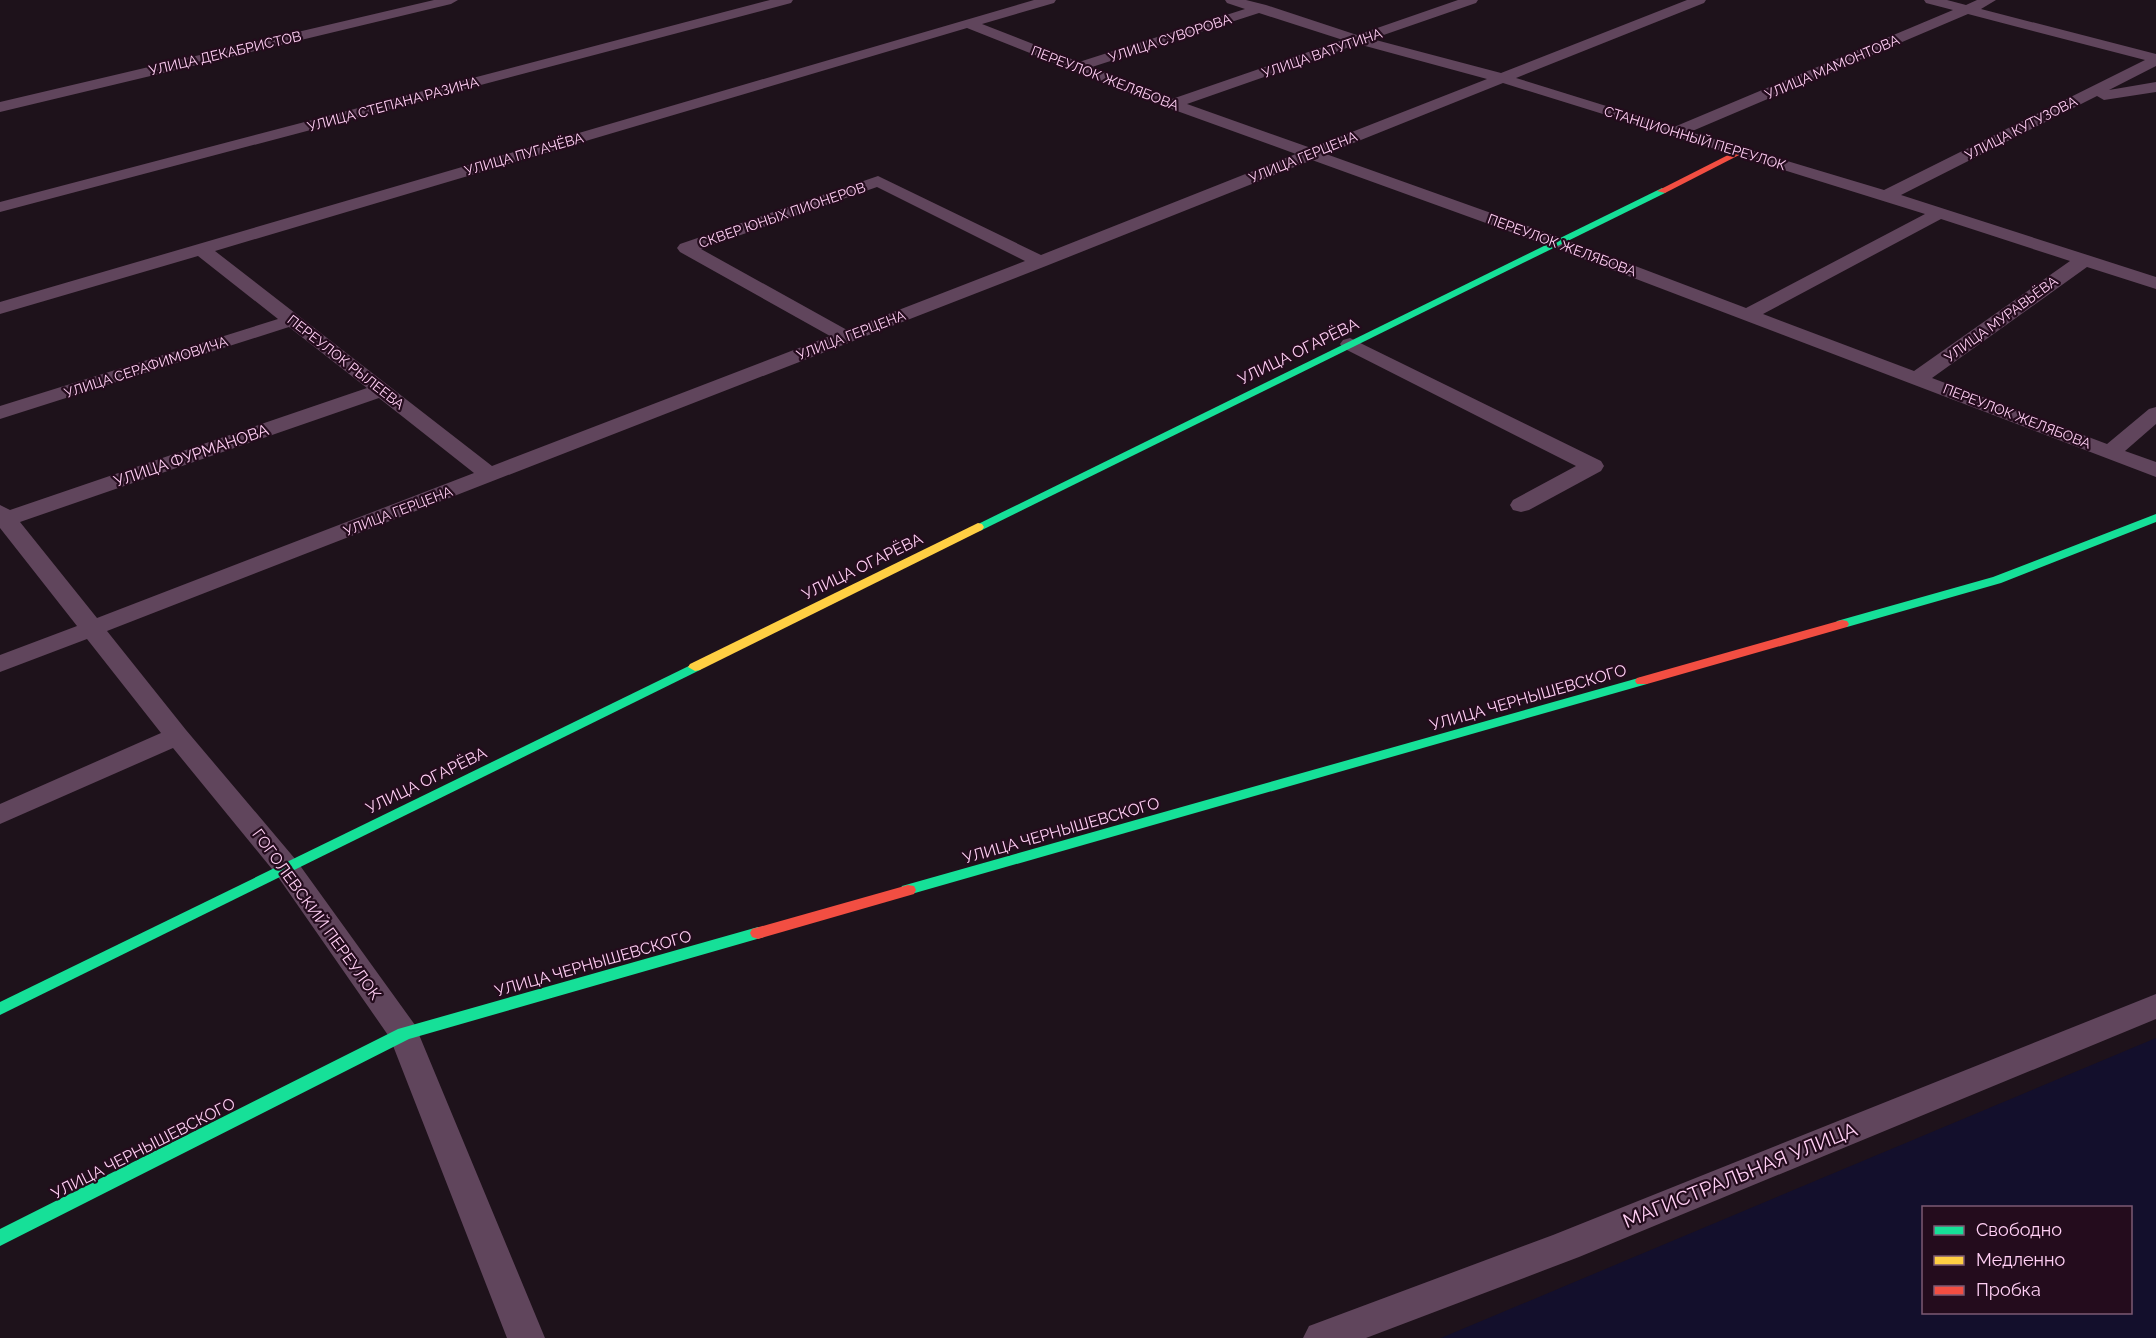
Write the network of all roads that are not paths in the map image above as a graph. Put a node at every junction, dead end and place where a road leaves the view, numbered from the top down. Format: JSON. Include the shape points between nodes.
{"nodes":[{"id":1,"x":451,"y":0,"type":"edge"},
{"id":2,"x":786,"y":0,"type":"edge"},
{"id":3,"x":1049,"y":0,"type":"edge"},
{"id":4,"x":1232,"y":0,"type":"edge"},
{"id":5,"x":1471,"y":0,"type":"edge"},
{"id":6,"x":1699,"y":0,"type":"edge"},
{"id":7,"x":1931,"y":0,"type":"edge"},
{"id":8,"x":1989,"y":0,"type":"edge"},
{"id":9,"x":1259,"y":5,"type":"edge"},
{"id":10,"x":1967,"y":10,"type":"junction"},
{"id":11,"x":966,"y":23,"type":"junction"},
{"id":12,"x":1359,"y":40,"type":"junction"},
{"id":13,"x":2156,"y":59,"type":"edge"},
{"id":14,"x":1078,"y":67,"type":"junction"},
{"id":15,"x":1501,"y":78,"type":"junction"},
{"id":16,"x":2156,"y":87,"type":"edge"},
{"id":17,"x":2080,"y":98,"type":"junction"},
{"id":18,"x":1172,"y":104,"type":"junction"},
{"id":19,"x":0,"y":107,"type":"edge"},
{"id":20,"x":1675,"y":133,"type":"junction"},
{"id":21,"x":1739,"y":153,"type":"junction"},
{"id":22,"x":1309,"y":155,"type":"junction"},
{"id":23,"x":1886,"y":196,"type":"junction"},
{"id":24,"x":0,"y":207,"type":"edge"},
{"id":25,"x":1940,"y":213,"type":"junction"},
{"id":26,"x":1558,"y":243,"type":"junction"},
{"id":27,"x":201,"y":249,"type":"junction"},
{"id":28,"x":2084,"y":260,"type":"junction"},
{"id":29,"x":1040,"y":262,"type":"junction"},
{"id":30,"x":2156,"y":283,"type":"edge"},
{"id":31,"x":0,"y":308,"type":"edge"},
{"id":32,"x":1748,"y":314,"type":"junction"},
{"id":33,"x":292,"y":320,"type":"junction"},
{"id":34,"x":845,"y":337,"type":"junction"},
{"id":35,"x":1350,"y":344,"type":"junction"},
{"id":36,"x":1918,"y":378,"type":"junction"},
{"id":37,"x":381,"y":390,"type":"junction"},
{"id":38,"x":0,"y":413,"type":"edge"},
{"id":39,"x":2156,"y":413,"type":"edge"},
{"id":40,"x":2110,"y":452,"type":"junction"},
{"id":41,"x":2156,"y":470,"type":"edge"},
{"id":42,"x":490,"y":475,"type":"junction"},
{"id":43,"x":1521,"y":505,"type":"dead end"},
{"id":44,"x":2,"y":517,"type":"edge"},
{"id":45,"x":2156,"y":518,"type":"edge"},
{"id":46,"x":92,"y":629,"type":"junction"},
{"id":47,"x":0,"y":664,"type":"edge"},
{"id":48,"x":177,"y":736,"type":"junction"},
{"id":49,"x":0,"y":815,"type":"edge"},
{"id":50,"x":286,"y":867,"type":"junction"},
{"id":51,"x":2156,"y":1006,"type":"edge"},
{"id":52,"x":0,"y":1009,"type":"edge"},
{"id":53,"x":404,"y":1034,"type":"junction"},
{"id":54,"x":0,"y":1238,"type":"edge"},
{"id":55,"x":526,"y":1338,"type":"edge"},
{"id":56,"x":1322,"y":1338,"type":"edge"}],
"edges":[{"from":1,"to":19,"type":"street","name":"УЛИЦА ДЕКАБРИСТОВ"},
{"from":2,"to":24,"type":"street","name":"УЛИЦА СТЕПАНА РАЗИНА"},
{"from":3,"to":11,"type":"street","name":"УЛИЦА ПУГАЧЁВА"},
{"from":4,"to":9,"type":"street","name":"СТАНЦИОННЫЙ ПЕРЕУЛОК"},
{"from":5,"to":12,"type":"street","name":"УЛИЦА ВАТУТИНА"},
{"from":6,"to":15,"type":"street","name":"УЛИЦА ГЕРЦЕНА"},
{"from":7,"to":10,"type":"street"},
{"from":8,"to":10,"type":"street","name":"УЛИЦА МАМОНТОВА"},
{"from":9,"to":12,"type":"street","name":"СТАНЦИОННЫЙ ПЕРЕУЛОК"},
{"from":9,"to":14,"type":"street","name":"УЛИЦА СУВОРОВА"},
{"from":10,"to":13,"type":"street"},
{"from":10,"to":20,"type":"street","name":"УЛИЦА МАМОНТОВА"},
{"from":11,"to":14,"type":"street","name":"ПЕРЕУЛОК ЖЕЛЯБОВА"},
{"from":11,"to":27,"type":"street","name":"УЛИЦА ПУГАЧЁВА"},
{"from":12,"to":15,"type":"street","name":"СТАНЦИОННЫЙ ПЕРЕУЛОК"},
{"from":12,"to":18,"type":"street","name":"УЛИЦА ВАТУТИНА"},
{"from":13,"to":17,"type":"street","name":"УЛИЦА КУТУЗОВА"},
{"from":14,"to":18,"type":"street","name":"ПЕРЕУЛОК ЖЕЛЯБОВА"},
{"from":15,"to":20,"type":"street","name":"СТАНЦИОННЫЙ ПЕРЕУЛОК"},
{"from":15,"to":22,"type":"street","name":"УЛИЦА ГЕРЦЕНА"},
{"from":16,"to":17,"type":"street"},
{"from":17,"to":23,"type":"street","name":"УЛИЦА КУТУЗОВА"},
{"from":18,"to":22,"type":"street","name":"ПЕРЕУЛОК ЖЕЛЯБОВА"},
{"from":20,"to":21,"type":"street","name":"СТАНЦИОННЫЙ ПЕРЕУЛОК"},
{"from":21,"to":23,"type":"street","name":"СТАНЦИОННЫЙ ПЕРЕУЛОК"},
{"from":21,"to":26,"type":"street","name":"УЛИЦА ОГАРЁВА"},
{"from":22,"to":26,"type":"street","name":"ПЕРЕУЛОК ЖЕЛЯБОВА"},
{"from":22,"to":29,"type":"street","name":"УЛИЦА ГЕРЦЕНА"},
{"from":23,"to":25,"type":"street","name":"СТАНЦИОННЫЙ ПЕРЕУЛОК"},
{"from":25,"to":28,"type":"street","name":"СТАНЦИОННЫЙ ПЕРЕУЛОК"},
{"from":25,"to":32,"type":"street"},
{"from":26,"to":32,"type":"street","name":"ПЕРЕУЛОК ЖЕЛЯБОВА"},
{"from":26,"to":35,"type":"street","name":"УЛИЦА ОГАРЁВА"},
{"from":27,"to":31,"type":"street","name":"УЛИЦА ПУГАЧЁВА"},
{"from":27,"to":33,"type":"street","name":"ПЕРЕУЛОК РЫЛЕЕВА"},
{"from":28,"to":30,"type":"street","name":"СТАНЦИОННЫЙ ПЕРЕУЛОК"},
{"from":28,"to":36,"type":"street","name":"УЛИЦА МУРАВЬЁВА"},
{"from":29,"to":34,"type":"street","name":"УЛИЦА ГЕРЦЕНА"},
{"from":29,"to":34,"type":"street","name":"СКВЕР ЮНЫХ ПИОНЕРОВ","via":[[878,181],[686,248]]},
{"from":32,"to":36,"type":"street","name":"ПЕРЕУЛОК ЖЕЛЯБОВА"},
{"from":33,"to":37,"type":"street","name":"ПЕРЕУЛОК РЫЛЕЕВА"},
{"from":33,"to":38,"type":"street","name":"УЛИЦА СЕРАФИМОВИЧА"},
{"from":34,"to":42,"type":"street","name":"УЛИЦА ГЕРЦЕНА"},
{"from":35,"to":43,"type":"street","via":[[1593,466]]},
{"from":35,"to":50,"type":"street","name":"УЛИЦА ОГАРЁВА"},
{"from":36,"to":40,"type":"street","name":"ПЕРЕУЛОК ЖЕЛЯБОВА"},
{"from":37,"to":42,"type":"street","name":"ПЕРЕУЛОК РЫЛЕЕВА"},
{"from":37,"to":44,"type":"street","name":"УЛИЦА ФУРМАНОВА"},
{"from":39,"to":40,"type":"street"},
{"from":40,"to":41,"type":"street","name":"ПЕРЕУЛОК ЖЕЛЯБОВА"},
{"from":42,"to":46,"type":"street","name":"УЛИЦА ГЕРЦЕНА"},
{"from":44,"to":46,"type":"street","name":"ГОГОЛЕВСКИЙ ПЕРЕУЛОК"},
{"from":45,"to":53,"type":"street","name":"УЛИЦА ЧЕРНЫШЕВСКОГО","via":[[1996,580]]},
{"from":46,"to":47,"type":"street","name":"УЛИЦА ГЕРЦЕНА"},
{"from":46,"to":48,"type":"street","name":"ГОГОЛЕВСКИЙ ПЕРЕУЛОК"},
{"from":48,"to":49,"type":"street"},
{"from":48,"to":50,"type":"street","name":"ГОГОЛЕВСКИЙ ПЕРЕУЛОК"},
{"from":50,"to":52,"type":"street","name":"УЛИЦА ОГАРЁВА"},
{"from":50,"to":53,"type":"street","name":"ГОГОЛЕВСКИЙ ПЕРЕУЛОК"},
{"from":51,"to":56,"type":"street","name":"МАГИСТРАЛЬНАЯ УЛИЦА","via":[[1566,1246]]},
{"from":53,"to":54,"type":"street","name":"УЛИЦА ЧЕРНЫШЕВСКОГО"},
{"from":53,"to":55,"type":"street","name":"ГОГОЛЕВСКИЙ ПЕРЕУЛОК"}]}
